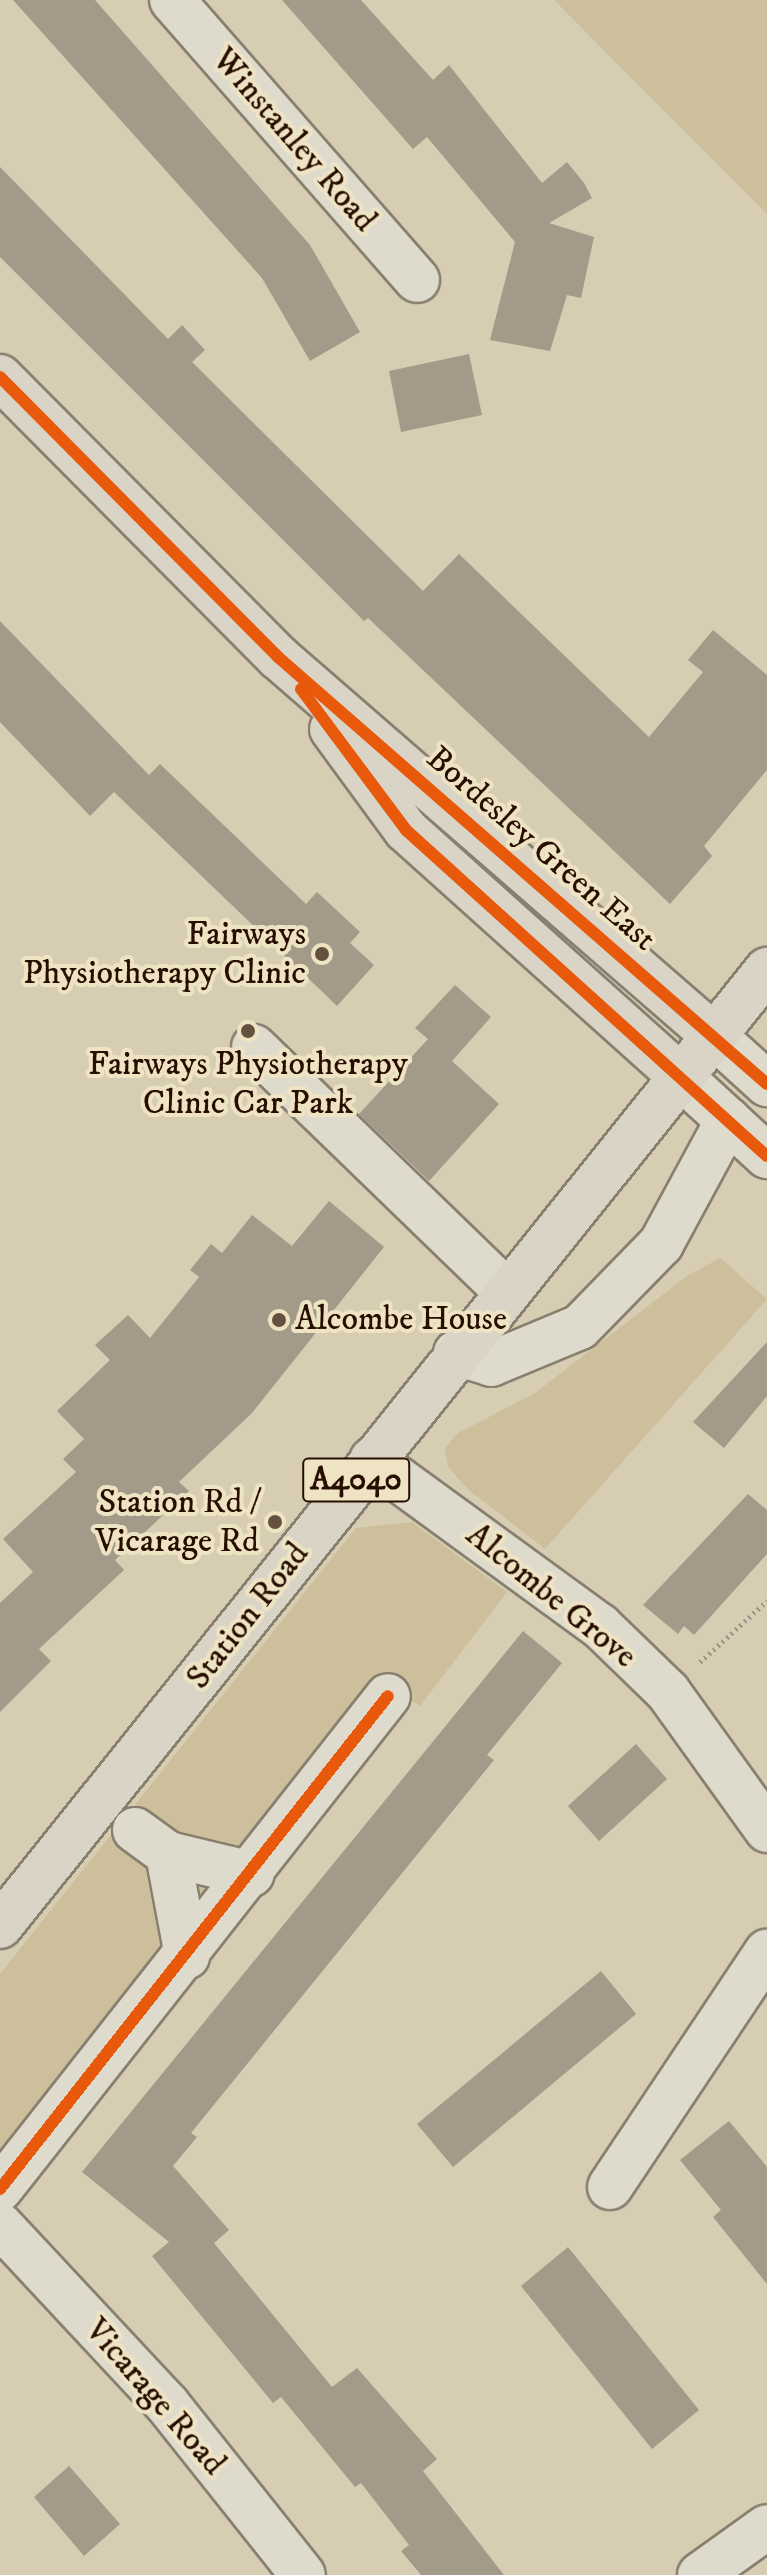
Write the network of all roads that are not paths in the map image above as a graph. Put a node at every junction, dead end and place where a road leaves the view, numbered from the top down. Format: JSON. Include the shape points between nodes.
{"nodes":[{"id":1,"x":172,"y":0,"type":"edge"},
{"id":2,"x":417,"y":280,"type":"dead end"},
{"id":3,"x":0,"y":377,"type":"edge"},
{"id":4,"x":278,"y":657,"type":"junction"},
{"id":5,"x":767,"y":970,"type":"edge"},
{"id":6,"x":714,"y":1036,"type":"junction"},
{"id":7,"x":254,"y":1047,"type":"dead end"},
{"id":8,"x":681,"y":1077,"type":"junction"},
{"id":9,"x":767,"y":1084,"type":"edge"},
{"id":10,"x":728,"y":1120,"type":"junction"},
{"id":11,"x":767,"y":1156,"type":"edge"},
{"id":12,"x":506,"y":1291,"type":"junction"},
{"id":13,"x":456,"y":1353,"type":"junction"},
{"id":14,"x":372,"y":1460,"type":"junction"},
{"id":15,"x":388,"y":1696,"type":"dead end"},
{"id":16,"x":767,"y":1830,"type":"edge"},
{"id":17,"x":252,"y":1874,"type":"junction"},
{"id":18,"x":0,"y":1926,"type":"edge"},
{"id":19,"x":767,"y":1952,"type":"edge"},
{"id":20,"x":187,"y":1956,"type":"junction"},
{"id":21,"x":610,"y":2187,"type":"dead end"},
{"id":22,"x":0,"y":2189,"type":"edge"},
{"id":23,"x":0,"y":2225,"type":"edge"},
{"id":24,"x":767,"y":2527,"type":"edge"},
{"id":25,"x":303,"y":2575,"type":"edge"},
{"id":26,"x":700,"y":2575,"type":"edge"}],
"edges":[{"from":1,"to":2,"type":"street","name":"Winstanley Road"},
{"from":3,"to":4,"type":"main road","name":"Bordesley Green East"},
{"from":4,"to":6,"type":"main road","name":"Bordesley Green East"},
{"from":4,"to":8,"type":"main road","name":"Bordesley Green East","via":[[406,830]]},
{"from":5,"to":6,"type":"main road","name":"Station Road","number":"A4040"},
{"from":6,"to":8,"type":"main road","name":"Station Road","number":"A4040"},
{"from":6,"to":9,"type":"street","name":"Bordesley Green East"},
{"from":7,"to":12,"type":"street"},
{"from":8,"to":10,"type":"street","name":"Bordesley Green East"},
{"from":8,"to":12,"type":"main road","name":"Station Road","number":"A4040"},
{"from":10,"to":11,"type":"street","name":"Bordesley Green East"},
{"from":10,"to":13,"type":"street","via":[[661,1244],[580,1327],[491,1364]]},
{"from":12,"to":13,"type":"main road","name":"Station Road","number":"A4040"},
{"from":13,"to":14,"type":"main road","name":"Station Road","number":"A4040"},
{"from":14,"to":16,"type":"street","name":"Alcombe Grove","via":[[588,1616],[668,1692]]},
{"from":14,"to":18,"type":"main road","name":"Station Road","number":"A4040"},
{"from":15,"to":17,"type":"street"},
{"from":17,"to":20,"type":"street"},
{"from":17,"to":20,"type":"street","via":[[152,1842]]},
{"from":19,"to":21,"type":"street"},
{"from":20,"to":22,"type":"street"},
{"from":23,"to":25,"type":"street","name":"Vicarage Road","via":[[167,2404]]},
{"from":24,"to":26,"type":"street"}]}
